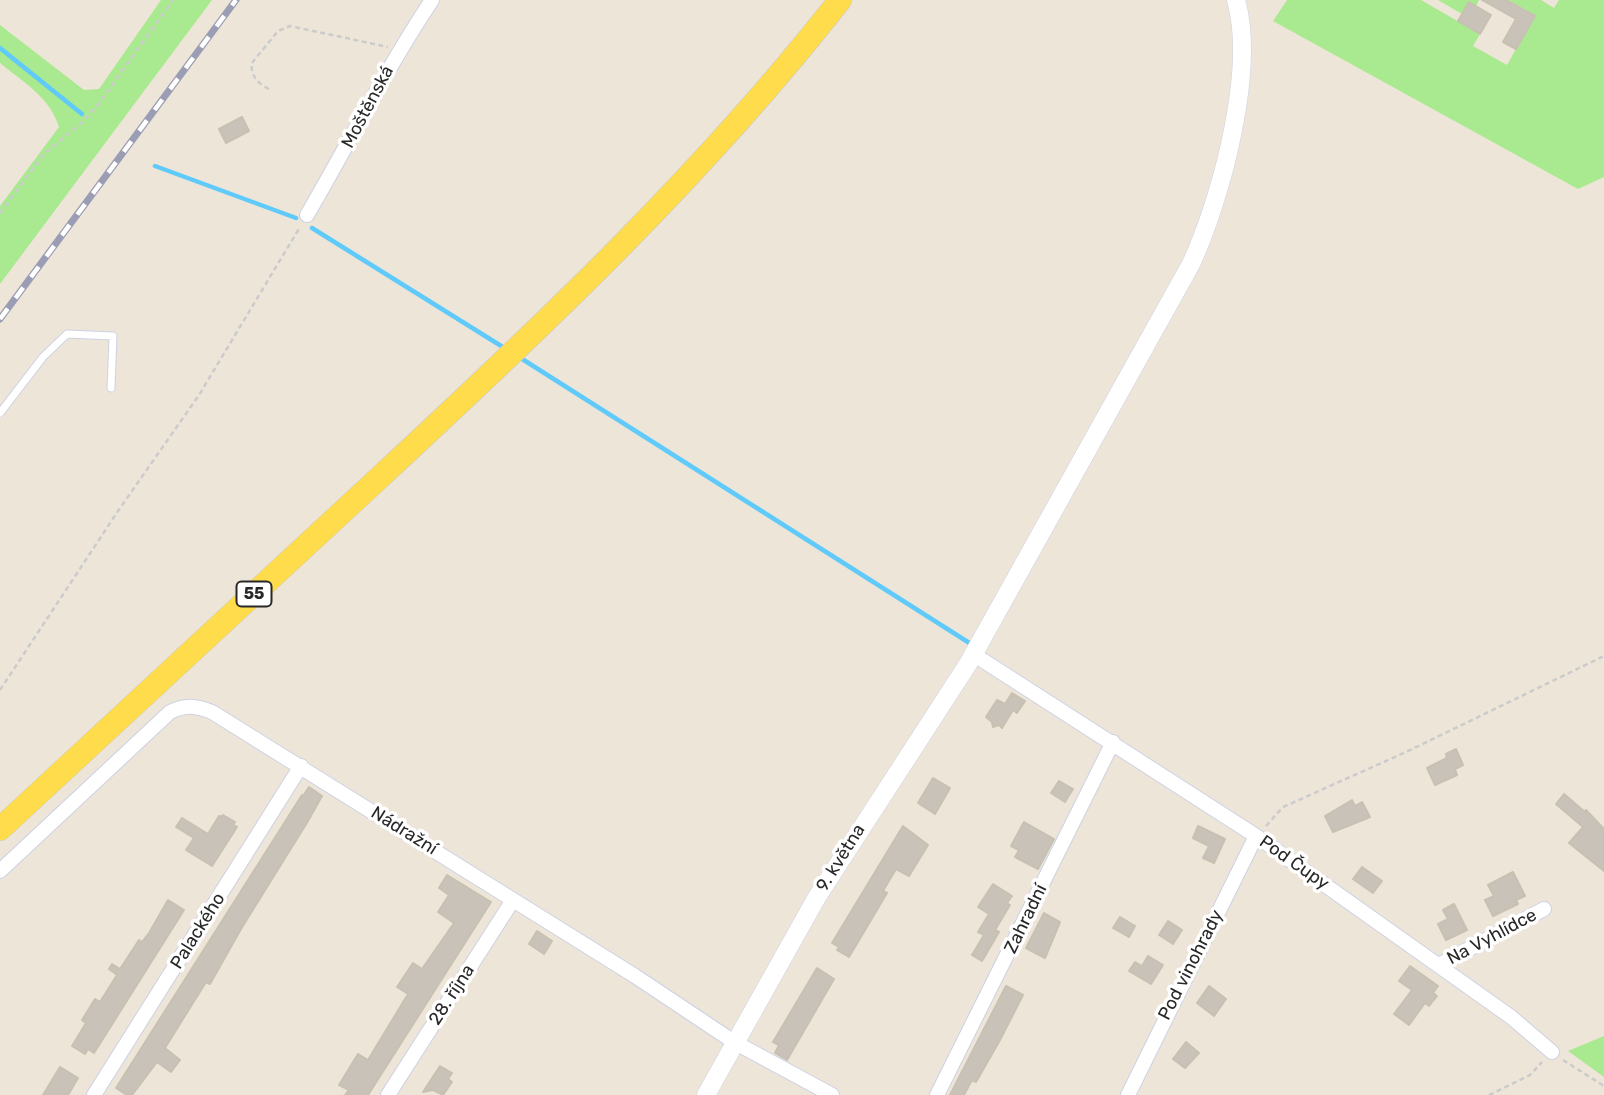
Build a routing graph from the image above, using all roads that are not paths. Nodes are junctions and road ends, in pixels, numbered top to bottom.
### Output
1 (432, 0) edge
2 (840, 0) edge
3 (1236, 0) edge
4 (307, 215) road end
5 (111, 388) dead end
6 (0, 413) edge
7 (973, 654) junction
8 (1112, 742) junction
9 (301, 766) junction
10 (0, 829) edge
11 (1256, 836) junction
12 (0, 871) edge
13 (513, 900) junction
14 (1544, 909) dead end
15 (1439, 965) junction
16 (734, 1042) junction
17 (1552, 1052) road end
18 (393, 1093) edge
19 (94, 1095) edge
20 (706, 1095) edge
21 (832, 1095) edge
22 (937, 1095) edge
23 (1128, 1095) edge

1 - 4 street, Moštěnská
2 - 10 main road, 55
3 - 7 street, 9. května
5 - 6 lane
7 - 8 street, Pod Čupy
7 - 16 street, 9. května
8 - 11 street, Pod Čupy
8 - 22 street, Zahradní
9 - 12 street, Nádražní
9 - 13 street, Nádražní
9 - 19 street, Palackého
11 - 15 street, Pod Čupy
11 - 23 street, Pod vinohrady
13 - 16 street, Nádražní
13 - 18 street, 28. října
14 - 15 street, Na Vyhlídce
15 - 17 street, Pod Čupy
16 - 20 street, 9. května
16 - 21 street, Nádražní

